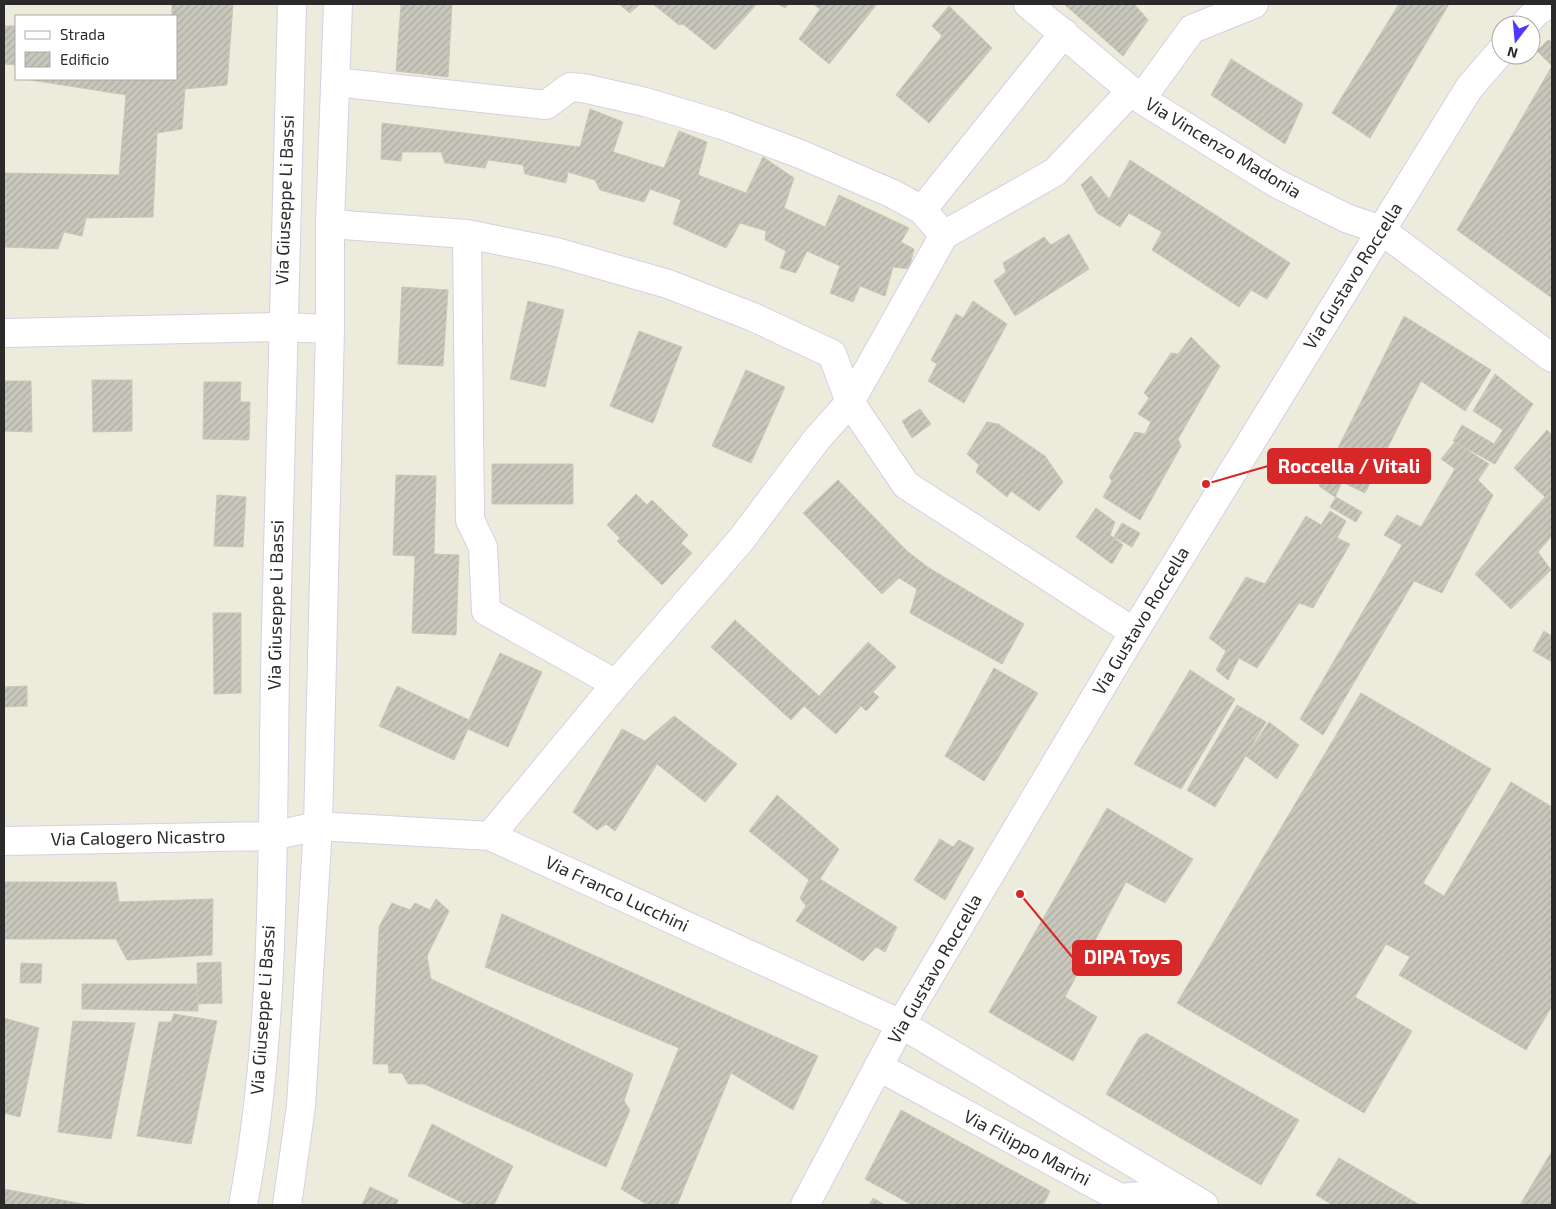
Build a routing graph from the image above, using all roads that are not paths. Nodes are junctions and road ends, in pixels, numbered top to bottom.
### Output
1 (292, 4) edge
2 (338, 4) edge
3 (1028, 4) edge
4 (1254, 4) edge
5 (1064, 33) junction
6 (1491, 63) edge
7 (335, 82) junction
8 (1136, 95) junction
9 (922, 210) junction
10 (330, 224) junction
11 (1381, 230) junction
12 (467, 234) junction
13 (944, 234) junction
14 (281, 327) junction
15 (330, 329) junction
16 (4, 333) edge
17 (1552, 358) edge
18 (850, 402) junction
19 (1134, 632) junction
20 (616, 684) junction
21 (318, 826) junction
22 (272, 836) junction
23 (490, 836) junction
24 (4, 841) edge
25 (901, 1024) junction
26 (879, 1067) junction
27 (1193, 1199) edge
28 (243, 1205) edge
29 (287, 1205) edge
30 (804, 1205) edge

1 - 14 street, Via Giuseppe Li Bassi
2 - 7 street
3 - 5 street, Via Vincenzo Madonia
4 - 8 street
5 - 8 street, Via Vincenzo Madonia
5 - 9 street
6 - 11 street, Via Gustavo Roccella
7 - 9 street
7 - 10 street
8 - 11 street, Via Vincenzo Madonia
8 - 13 street
9 - 13 street
10 - 12 street
10 - 15 street
11 - 17 street, Via Vincenzo Madonia
11 - 19 street, Via Gustavo Roccella
12 - 18 street
12 - 20 street
13 - 18 street
14 - 15 street
14 - 16 street
14 - 22 street, Via Giuseppe Li Bassi
15 - 21 street
18 - 19 street
18 - 20 street
19 - 25 street, Via Gustavo Roccella
20 - 23 street
21 - 22 street, Via Calogero Nicastro
21 - 23 street, Via Franco Lucchini
21 - 29 street
22 - 24 street, Via Calogero Nicastro
22 - 28 street, Via Giuseppe Li Bassi
23 - 25 street, Via Franco Lucchini
25 - 26 street, Via Gustavo Roccella
25 - 27 street, Via Filippo Marini
26 - 27 street, Via Filippo Marini
26 - 30 street, Via Gustavo Roccella

